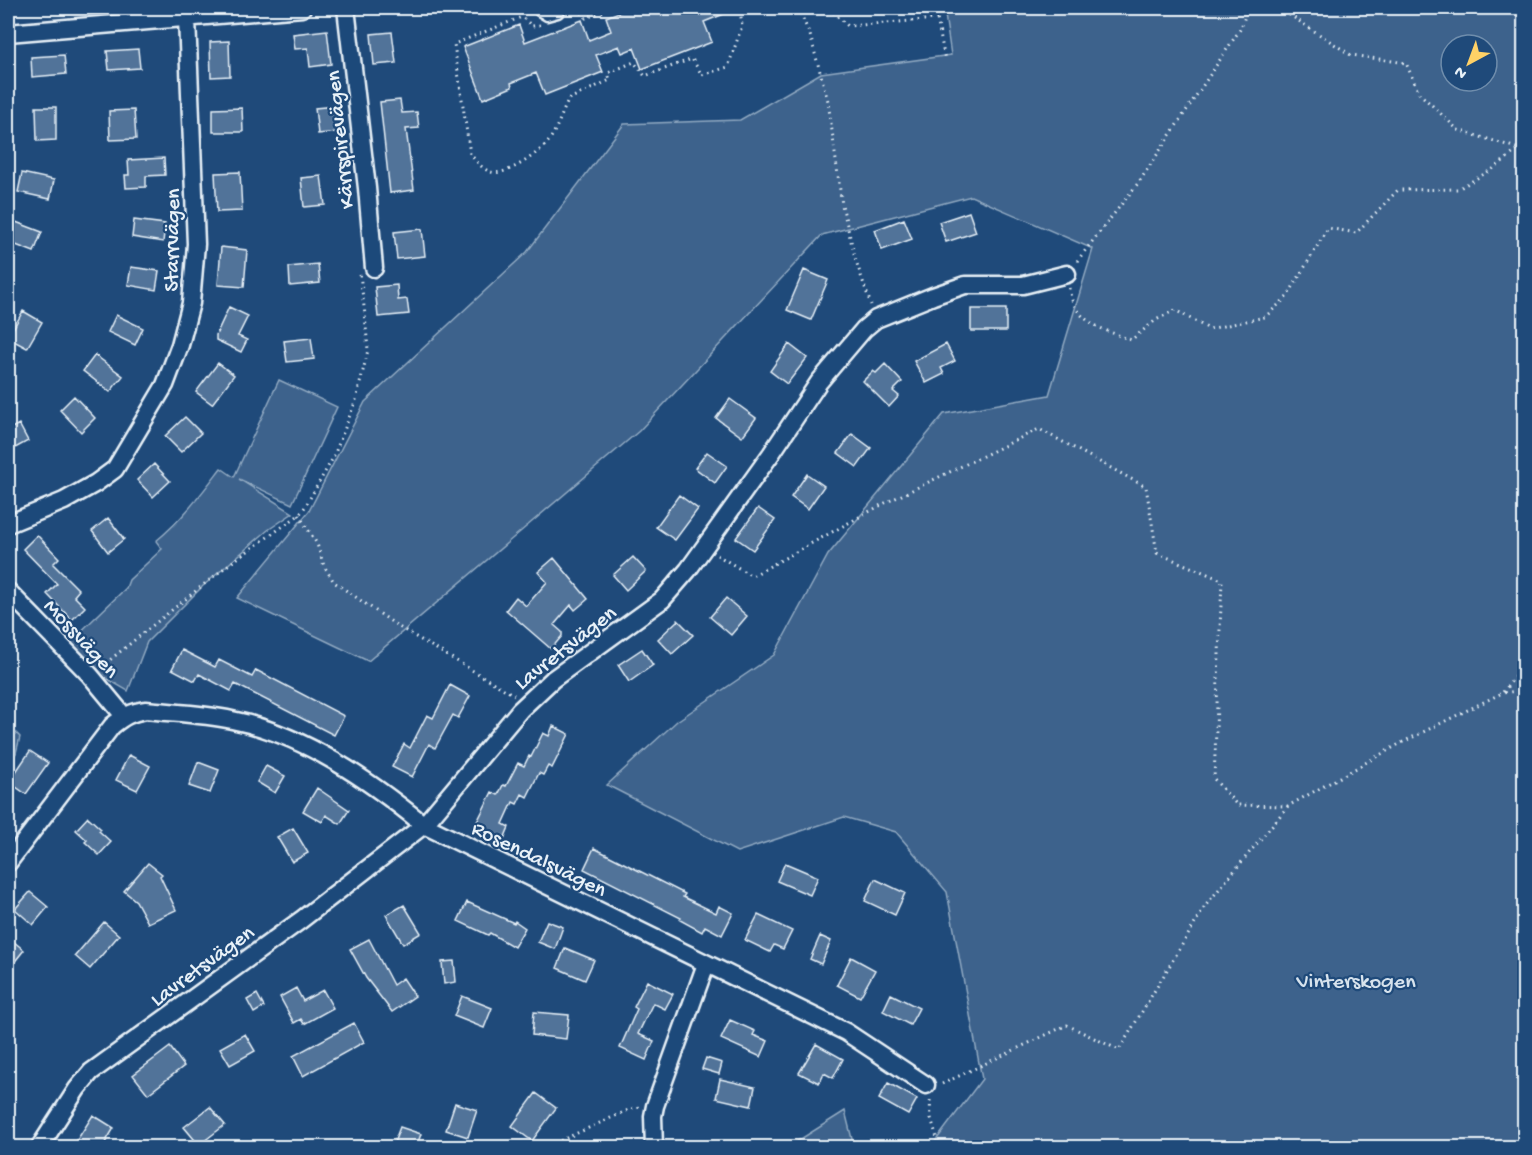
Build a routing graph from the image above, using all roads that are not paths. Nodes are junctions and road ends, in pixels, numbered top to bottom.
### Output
1 (302, 8) edge
2 (346, 8) edge
3 (537, 8) edge
4 (563, 8) edge
5 (186, 18) junction
6 (8, 33) edge
7 (374, 268) road end
8 (1067, 274) road end
9 (8, 524) edge
10 (8, 591) edge
11 (124, 716) junction
12 (424, 825) junction
13 (8, 863) edge
14 (706, 964) junction
15 (928, 1087) road end
16 (39, 1148) edge
17 (654, 1148) edge

1 - 5 street
2 - 7 street, Kärrspirevägen
3 - 4 lane
5 - 6 street
5 - 9 street, Starrvägen
8 - 12 street, Lavretsvägen
10 - 11 street, Mossvägen
11 - 12 street, Rosendalsvägen
11 - 13 street
12 - 14 street, Rosendalsvägen
12 - 16 street, Lavretsvägen
14 - 15 street, Rosendalsvägen
14 - 17 street

